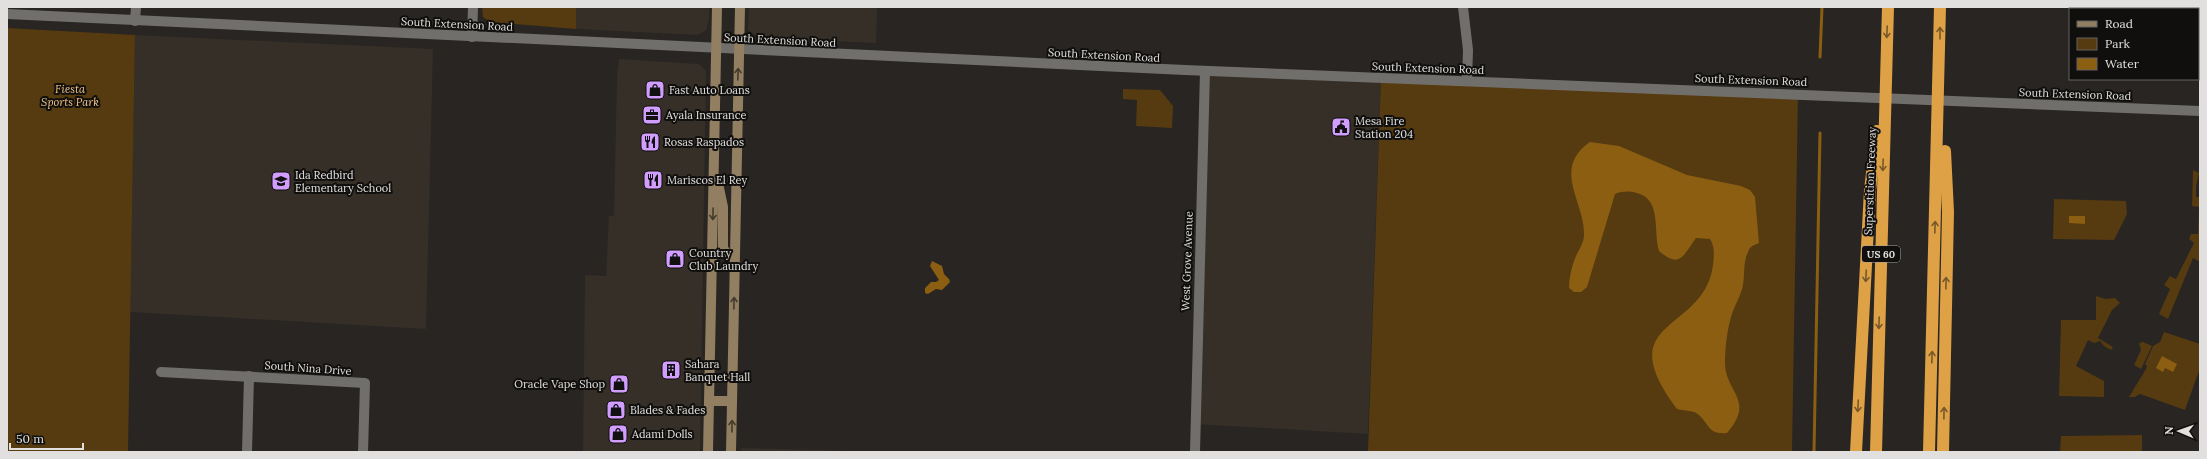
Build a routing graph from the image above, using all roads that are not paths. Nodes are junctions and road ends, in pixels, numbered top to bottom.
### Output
1 (136, 7) edge
2 (473, 7) edge
3 (717, 7) edge
4 (740, 7) edge
5 (1463, 7) edge
6 (1888, 7) edge
7 (1940, 7) edge
8 (7, 14) edge
9 (135, 21) junction
10 (472, 36) junction
11 (716, 49) junction
12 (739, 50) junction
13 (1886, 56) junction
14 (1940, 58) junction
15 (1205, 71) junction
16 (1467, 81) junction
17 (2200, 111) edge
18 (714, 163) junction
19 (735, 255) junction
20 (161, 372) dead end
21 (248, 376) junction
22 (732, 400) junction
23 (709, 401) junction
24 (247, 452) edge
25 (363, 452) edge
26 (708, 452) edge
27 (731, 452) edge
28 (1194, 452) edge
29 (1856, 452) edge
30 (1876, 452) edge
31 (1929, 452) edge
32 (1943, 452) edge

1 - 9 street
2 - 10 street
3 - 11 main road
4 - 12 main road
5 - 16 street
6 -> 13 highway, Superstition Freeway / US 60
14 -> 7 highway
8 - 9 street, South Extension Road
9 - 10 street, South Extension Road
10 - 11 street, South Extension Road
11 - 12 street, South Extension Road
11 - 18 main road
12 - 15 street, South Extension Road
19 -> 12 main road
13 -> 29 highway
13 -> 30 highway, Superstition Freeway / US 60
31 -> 14 highway
32 -> 14 highway
15 - 16 street, South Extension Road
15 - 28 street, West Grove Avenue
16 - 17 street, South Extension Road
18 - 19 main road
18 -> 23 main road
22 -> 19 main road
20 - 21 street, South Nina Drive
21 - 24 street
21 - 25 street, South Nina Drive
22 - 23 main road
27 -> 22 main road
23 - 26 main road

